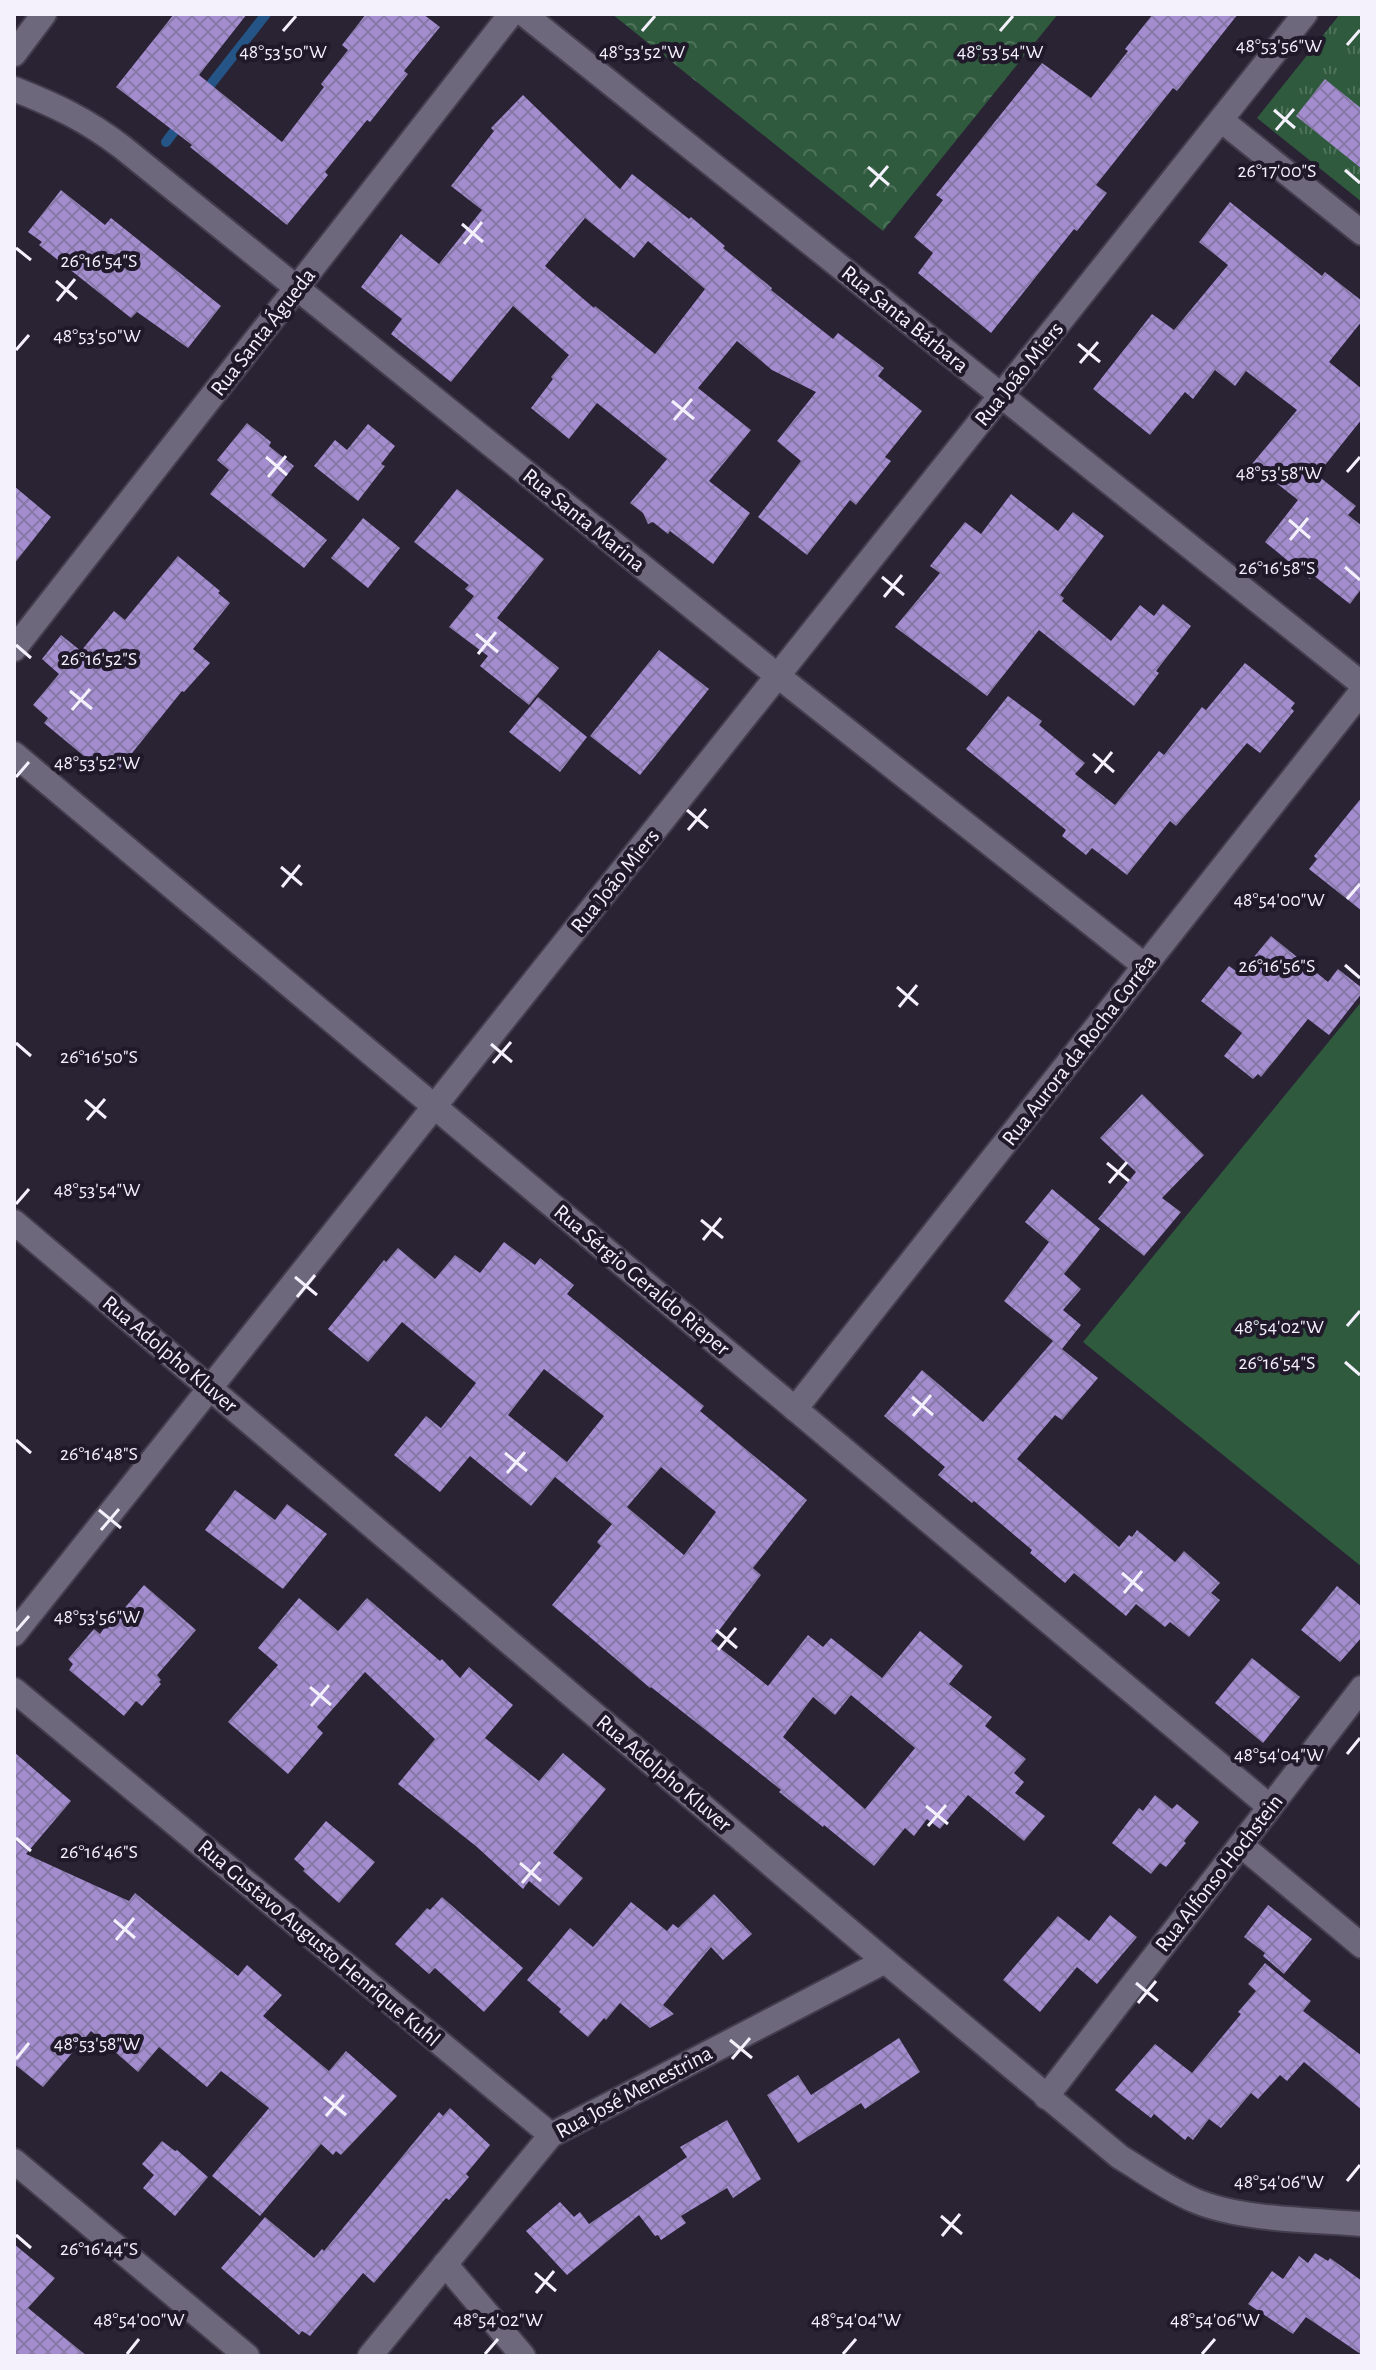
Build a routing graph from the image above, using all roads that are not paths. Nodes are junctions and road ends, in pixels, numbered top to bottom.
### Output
1 (44, 14) edge
2 (511, 14) edge
3 (524, 14) edge
4 (1305, 14) edge
5 (14, 54) edge
6 (14, 89) edge
7 (1221, 120) junction
8 (1362, 233) edge
9 (297, 288) junction
10 (1002, 396) junction
11 (14, 649) edge
12 (778, 676) junction
13 (1362, 684) edge
14 (1362, 691) edge
15 (14, 754) edge
16 (1145, 966) junction
17 (435, 1107) junction
18 (14, 1222) edge
19 (210, 1389) junction
20 (795, 1409) junction
21 (14, 1634) edge
22 (1362, 1688) edge
23 (14, 1690) edge
24 (1270, 1807) junction
25 (1241, 1845) junction
26 (1362, 1946) edge
27 (885, 1961) junction
28 (1046, 2097) junction
29 (551, 2135) junction
30 (14, 2161) edge
31 (1362, 2224) edge
32 (445, 2264) junction
33 (247, 2356) edge
34 (370, 2356) edge
35 (523, 2356) edge

1 - 5 street
2 - 9 street, Rua Santa Águeda
3 - 10 street, Rua Santa Bárbara
4 - 7 street, Rua João Miers
6 - 9 street, Rua Santa Marina
7 - 8 street
7 - 10 street, Rua João Miers
9 - 11 street, Rua Santa Águeda
9 - 12 street, Rua Santa Marina
10 - 12 street, Rua João Miers
10 - 13 street, Rua Santa Bárbara
12 - 16 street, Rua Santa Marina
12 - 17 street, Rua João Miers
14 - 16 street, Rua Aurora da Rocha Corrêa
15 - 17 street, Rua Sérgio Geraldo Rieper
16 - 20 street, Rua Aurora da Rocha Corrêa
17 - 19 street, Rua João Miers
17 - 20 street, Rua Sérgio Geraldo Rieper
18 - 19 street, Rua Adolpho Kluver
19 - 21 street, Rua João Miers
19 - 27 street, Rua Adolpho Kluver
20 - 24 street, Rua Sérgio Geraldo Rieper
22 - 24 street, Rua Alfonso Hochstein
23 - 29 street, Rua Gustavo Augusto Henrique Kuhl
24 - 25 street, Rua Alfonso Hochstein
25 - 26 street
25 - 28 street, Rua Alfonso Hochstein
27 - 28 street, Rua Adolpho Kluver
27 - 29 street, Rua José Menestrina
28 - 31 street, Rua Adolpho Kluver
29 - 32 street, Rua José Menestrina
30 - 33 street
32 - 34 street, Rua José Menestrina
32 - 35 street

